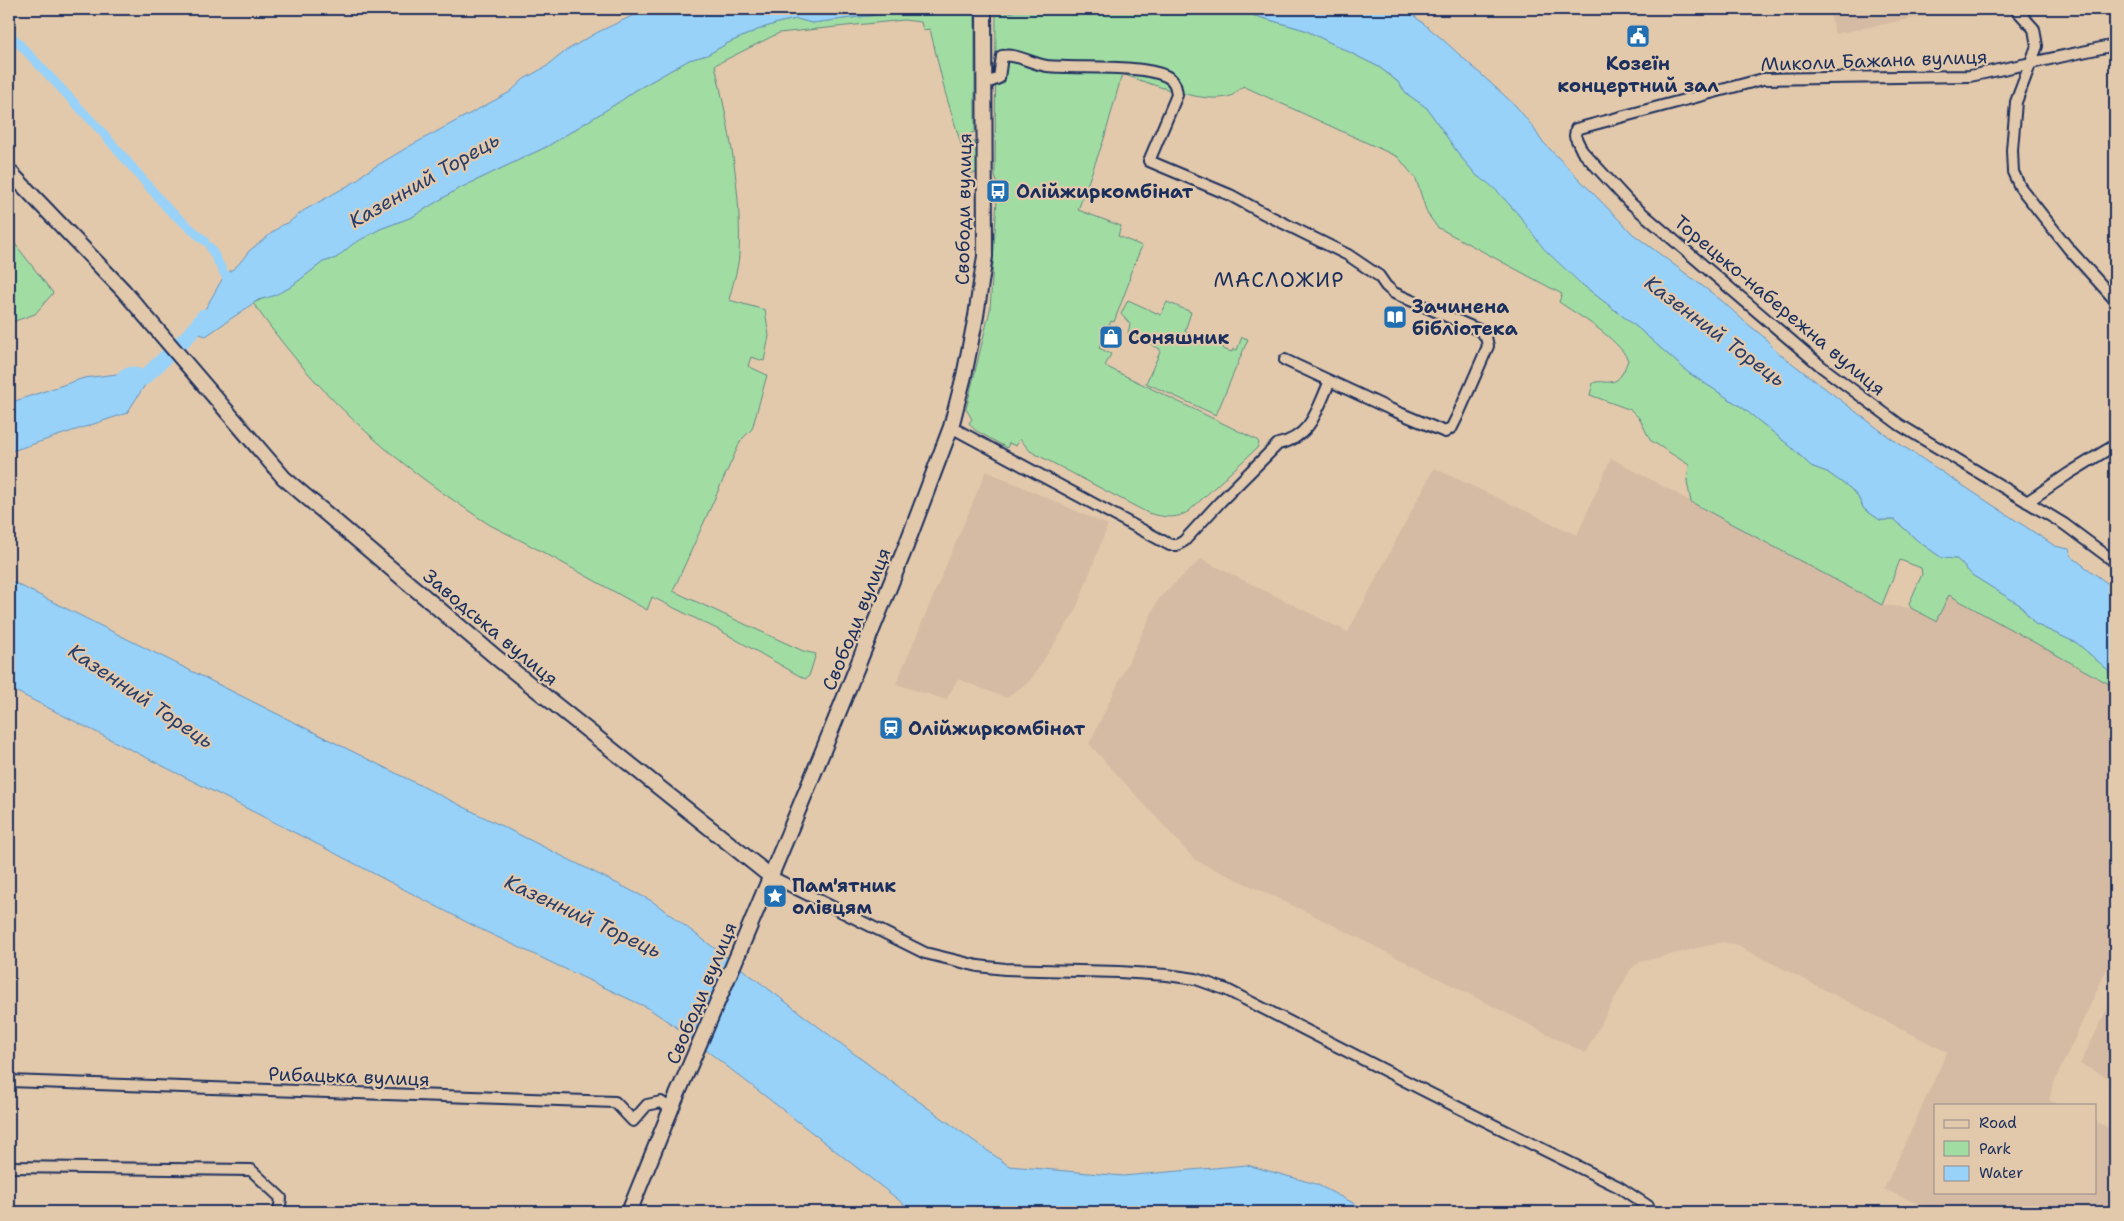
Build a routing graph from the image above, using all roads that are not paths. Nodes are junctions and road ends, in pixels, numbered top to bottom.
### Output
1 (984, 9) edge
2 (2016, 9) edge
3 (2115, 45) edge
4 (2031, 64) junction
5 (984, 80) junction
6 (1576, 129) joint
7 (9, 171) edge
8 (2115, 300) edge
9 (1284, 360) dead end
10 (1330, 381) junction
11 (951, 426) junction
12 (2115, 446) edge
13 (2027, 502) junction
14 (2115, 562) edge
15 (770, 876) junction
16 (9, 1081) edge
17 (671, 1108) junction
18 (9, 1167) edge
19 (280, 1212) edge
20 (629, 1212) edge
21 (1651, 1212) edge

1 - 5 main road, Свободи вулиця
2 - 4 street
3 - 4 street, Миколи Бажана вулиця
4 - 6 street, Миколи Бажана вулиця
4 - 8 street
5 - 10 street
5 - 11 main road, Свободи вулиця
6 - 13 street, Торецько-набережна вулиця
7 - 15 main road, Заводська вулиця
9 - 10 street
10 - 11 street
11 - 15 main road, Свободи вулиця
12 - 13 street
13 - 14 street, Торецько-набережна вулиця
15 - 17 main road, Свободи вулиця
15 - 21 street
16 - 17 street, Рибацька вулиця
17 - 20 main road, Свободи вулиця
18 - 19 street

